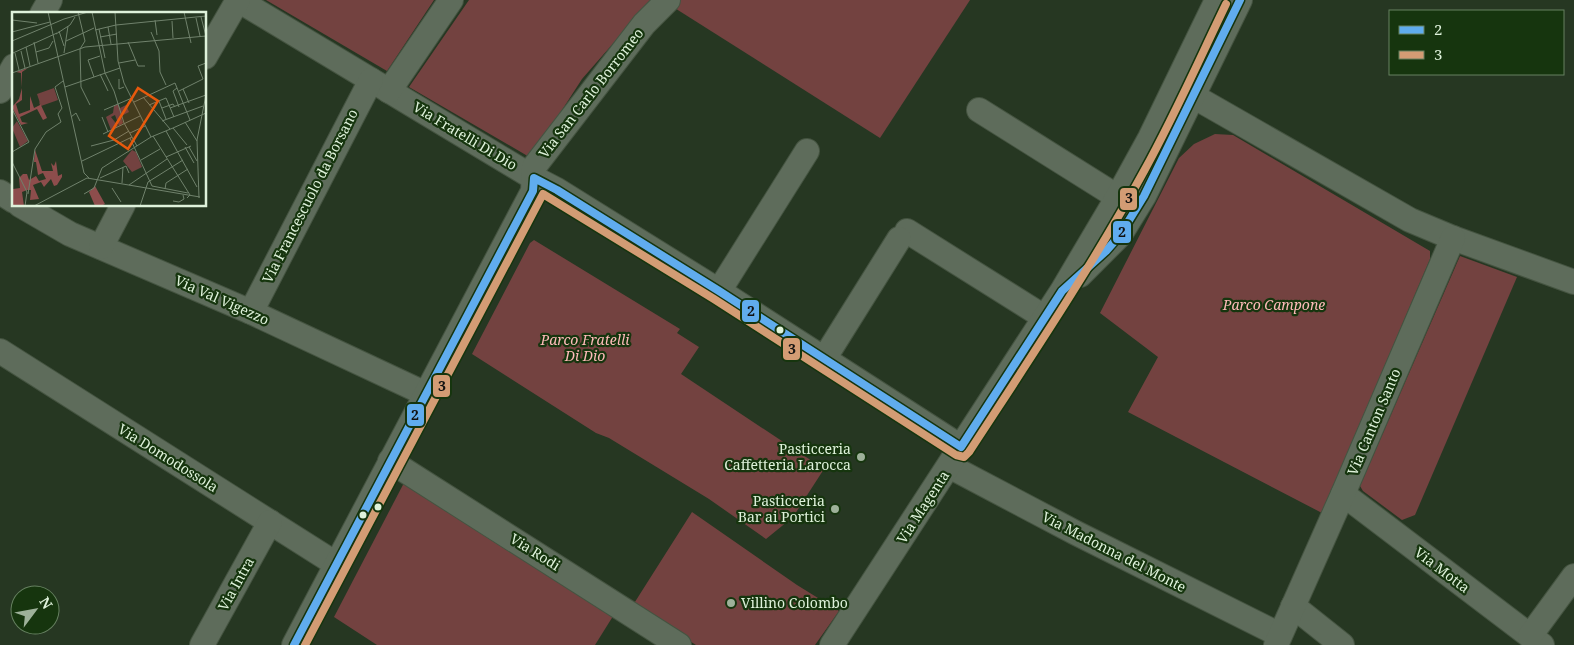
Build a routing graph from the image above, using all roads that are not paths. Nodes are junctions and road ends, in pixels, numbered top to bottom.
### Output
1 (50, 0) edge
2 (238, 0) edge
3 (451, 0) edge
4 (668, 0) edge
5 (1217, 0) edge
6 (1240, 0) edge
7 (43, 12) edge
8 (206, 55) edge
9 (12, 70) edge
10 (380, 85) junction
11 (0, 91) edge
12 (1184, 92) junction
13 (979, 110) dead end
14 (807, 151) dead end
15 (534, 178) junction
16 (0, 192) edge
17 (12, 200) edge
18 (1127, 204) junction
19 (22, 206) edge
20 (122, 206) edge
21 (1453, 238) junction
22 (101, 247) junction
23 (1574, 282) edge
24 (719, 292) junction
25 (251, 312) junction
26 (1044, 317) junction
27 (0, 351) edge
28 (824, 359) junction
29 (426, 394) junction
30 (955, 457) junction
31 (390, 460) junction
32 (1343, 494) junction
33 (270, 522) junction
34 (336, 564) junction
35 (1574, 576) edge
36 (1293, 606) junction
37 (1278, 640) edge
38 (1536, 640) edge
39 (202, 645) edge
40 (294, 645) edge
41 (679, 645) edge
42 (832, 645) edge
43 (1342, 645) edge

1 - 7 street
2 - 8 street
2 - 10 street, Via Fratelli Di Dio
3 - 10 street
4 - 15 street, Via San Carlo Borromeo
5 - 12 street, Via Magenta
6 - 12 street, Via Magenta
9 - 11 street
10 - 15 street, Via Fratelli Di Dio
10 - 25 street, Via Francescuolo da Borsano
12 - 18 street, Via Magenta
12 - 21 street
13 - 18 street
14 - 24 street
15 - 24 street, Via Fratelli Di Dio
15 - 29 street, Via San Carlo Borromeo
16 - 17 street
18 - 26 street, Via Magenta
19 - 22 street, Via Val Vigezzo
20 - 22 street
21 - 23 street
21 - 32 street, Via Canton Santo
22 - 25 street, Via Val Vigezzo
24 - 28 street, Via Fratelli Di Dio
25 - 29 street, Via Val Vigezzo
26 - 28 street
26 - 30 street, Via Magenta
27 - 33 street, Via Domodossola
28 - 30 street, Via Fratelli Di Dio
29 - 31 street, Via San Carlo Borromeo
30 - 37 street, Via Madonna del Monte
30 - 42 street, Via Magenta
31 - 34 street, Via San Carlo Borromeo
31 - 41 street, Via Rodi
32 - 36 street, Via Canton Santo
32 - 38 street, Via Motta
33 - 34 street, Via Domodossola
33 - 39 street, Via Intra
34 - 40 street, Via San Carlo Borromeo
35 - 38 street
36 - 37 street, Via Canton Santo
36 - 43 street

